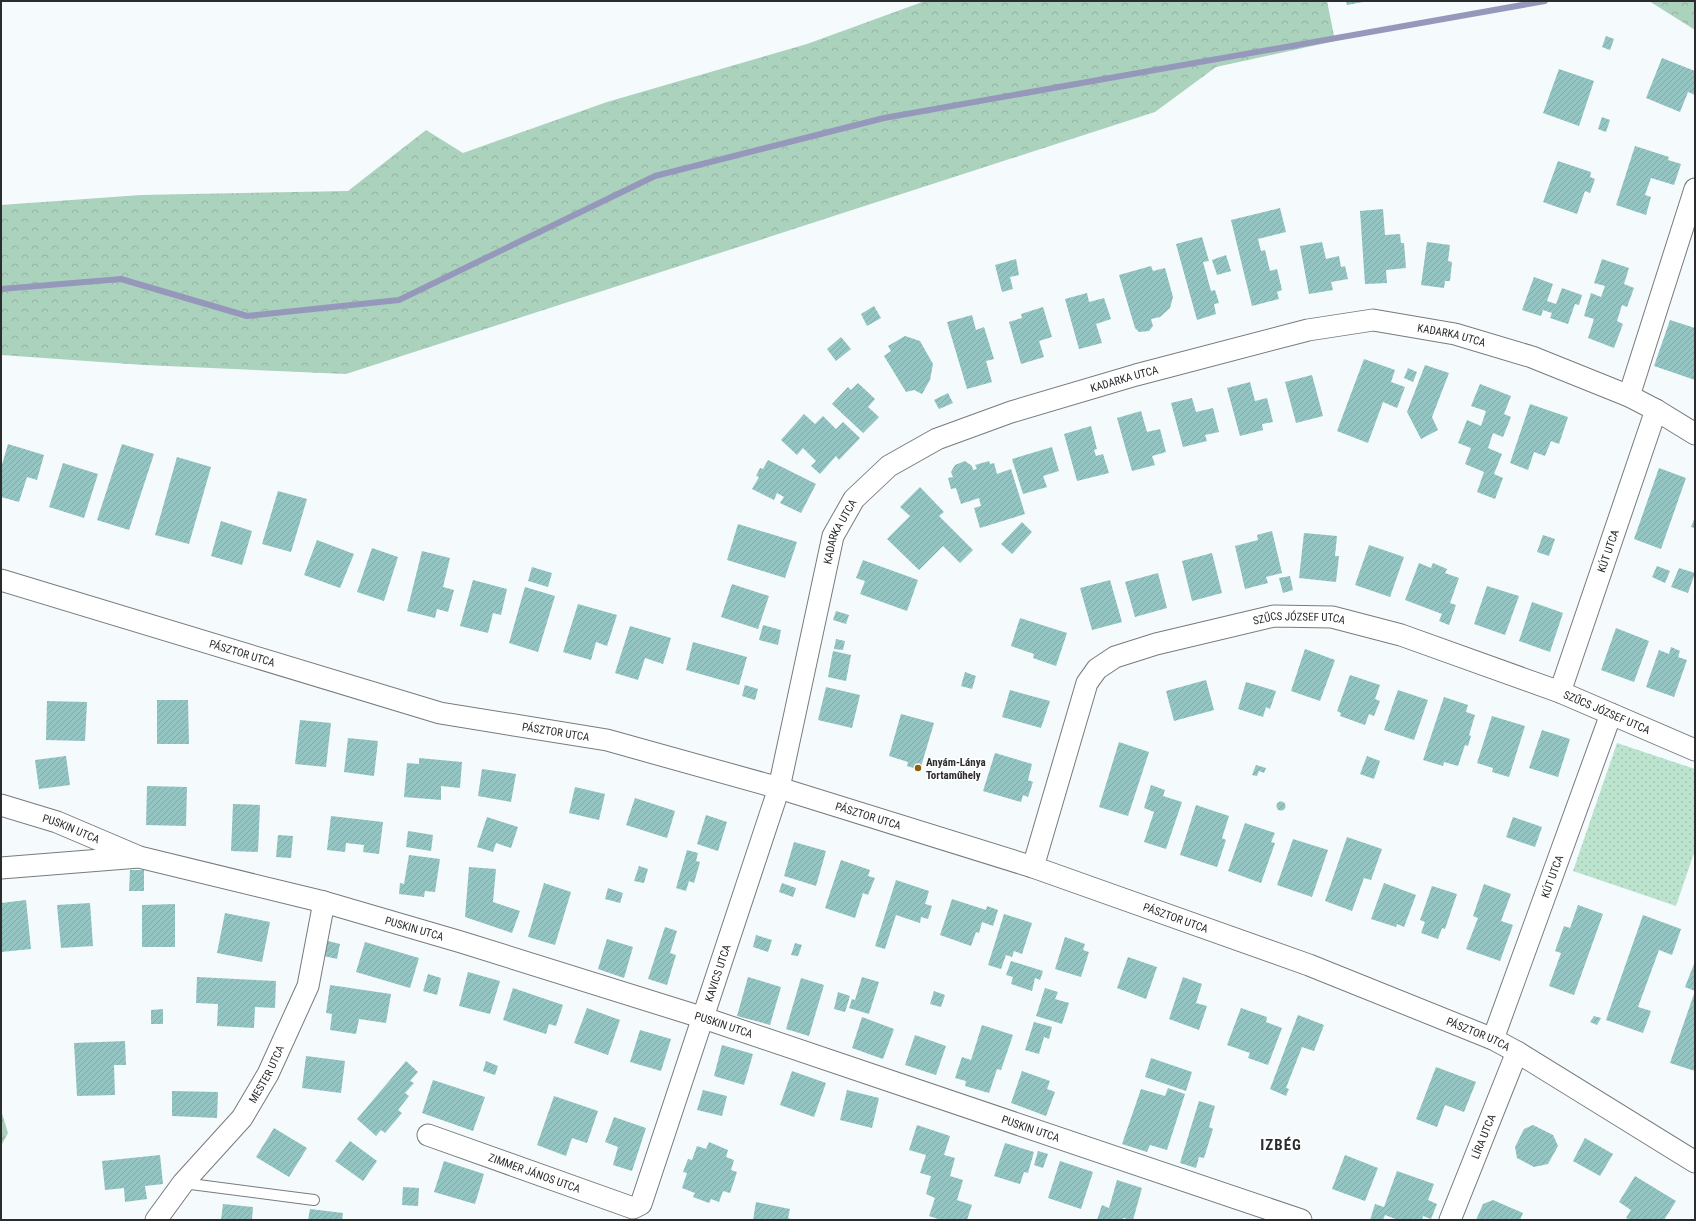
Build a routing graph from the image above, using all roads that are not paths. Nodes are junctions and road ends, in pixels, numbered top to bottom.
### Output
1 (1695, 189) edge
2 (1629, 396) junction
3 (1656, 410) junction
4 (1695, 434) edge
5 (1, 580) edge
6 (1560, 692) junction
7 (1611, 714) junction
8 (1695, 750) edge
9 (779, 788) junction
10 (1, 805) edge
11 (139, 857) junction
12 (1032, 867) junction
13 (1, 868) edge
14 (324, 902) junction
15 (704, 1018) junction
16 (1493, 1039) junction
17 (1517, 1052) junction
18 (428, 1135) dead end
19 (1695, 1162) edge
20 (183, 1183) junction
21 (314, 1200) dead end
22 (641, 1204) joint
23 (156, 1220) edge
24 (1301, 1220) edge
25 (1450, 1220) edge

1 - 2 street
2 - 3 street, KADARKA UTCA
2 - 9 street, KADARKA UTCA
3 - 4 street, KADARKA UTCA
3 - 6 street, KÚT UTCA
5 - 9 street, PÁSZTOR UTCA
6 - 7 street, SZŰCS JÓZSEF UTCA
6 - 12 street, SZŰCS JÓZSEF UTCA
7 - 8 street, SZŰCS JÓZSEF UTCA
7 - 16 street, KÚT UTCA
9 - 12 street, PÁSZTOR UTCA
9 - 15 street, KAVICS UTCA
10 - 11 street, PUSKIN UTCA
11 - 13 street, PUSKIN UTCA
11 - 14 street, PUSKIN UTCA
12 - 16 street, PÁSZTOR UTCA
14 - 15 street, PUSKIN UTCA
14 - 20 street, MESTER UTCA
15 - 22 street, KAVICS UTCA
15 - 24 street, PUSKIN UTCA
16 - 17 street, PÁSZTOR UTCA
17 - 19 street, PÁSZTOR UTCA
17 - 25 street, LÍRA UTCA
18 - 22 street, ZIMMER JÁNOS UTCA
20 - 21 lane
20 - 23 street, MESTER UTCA

